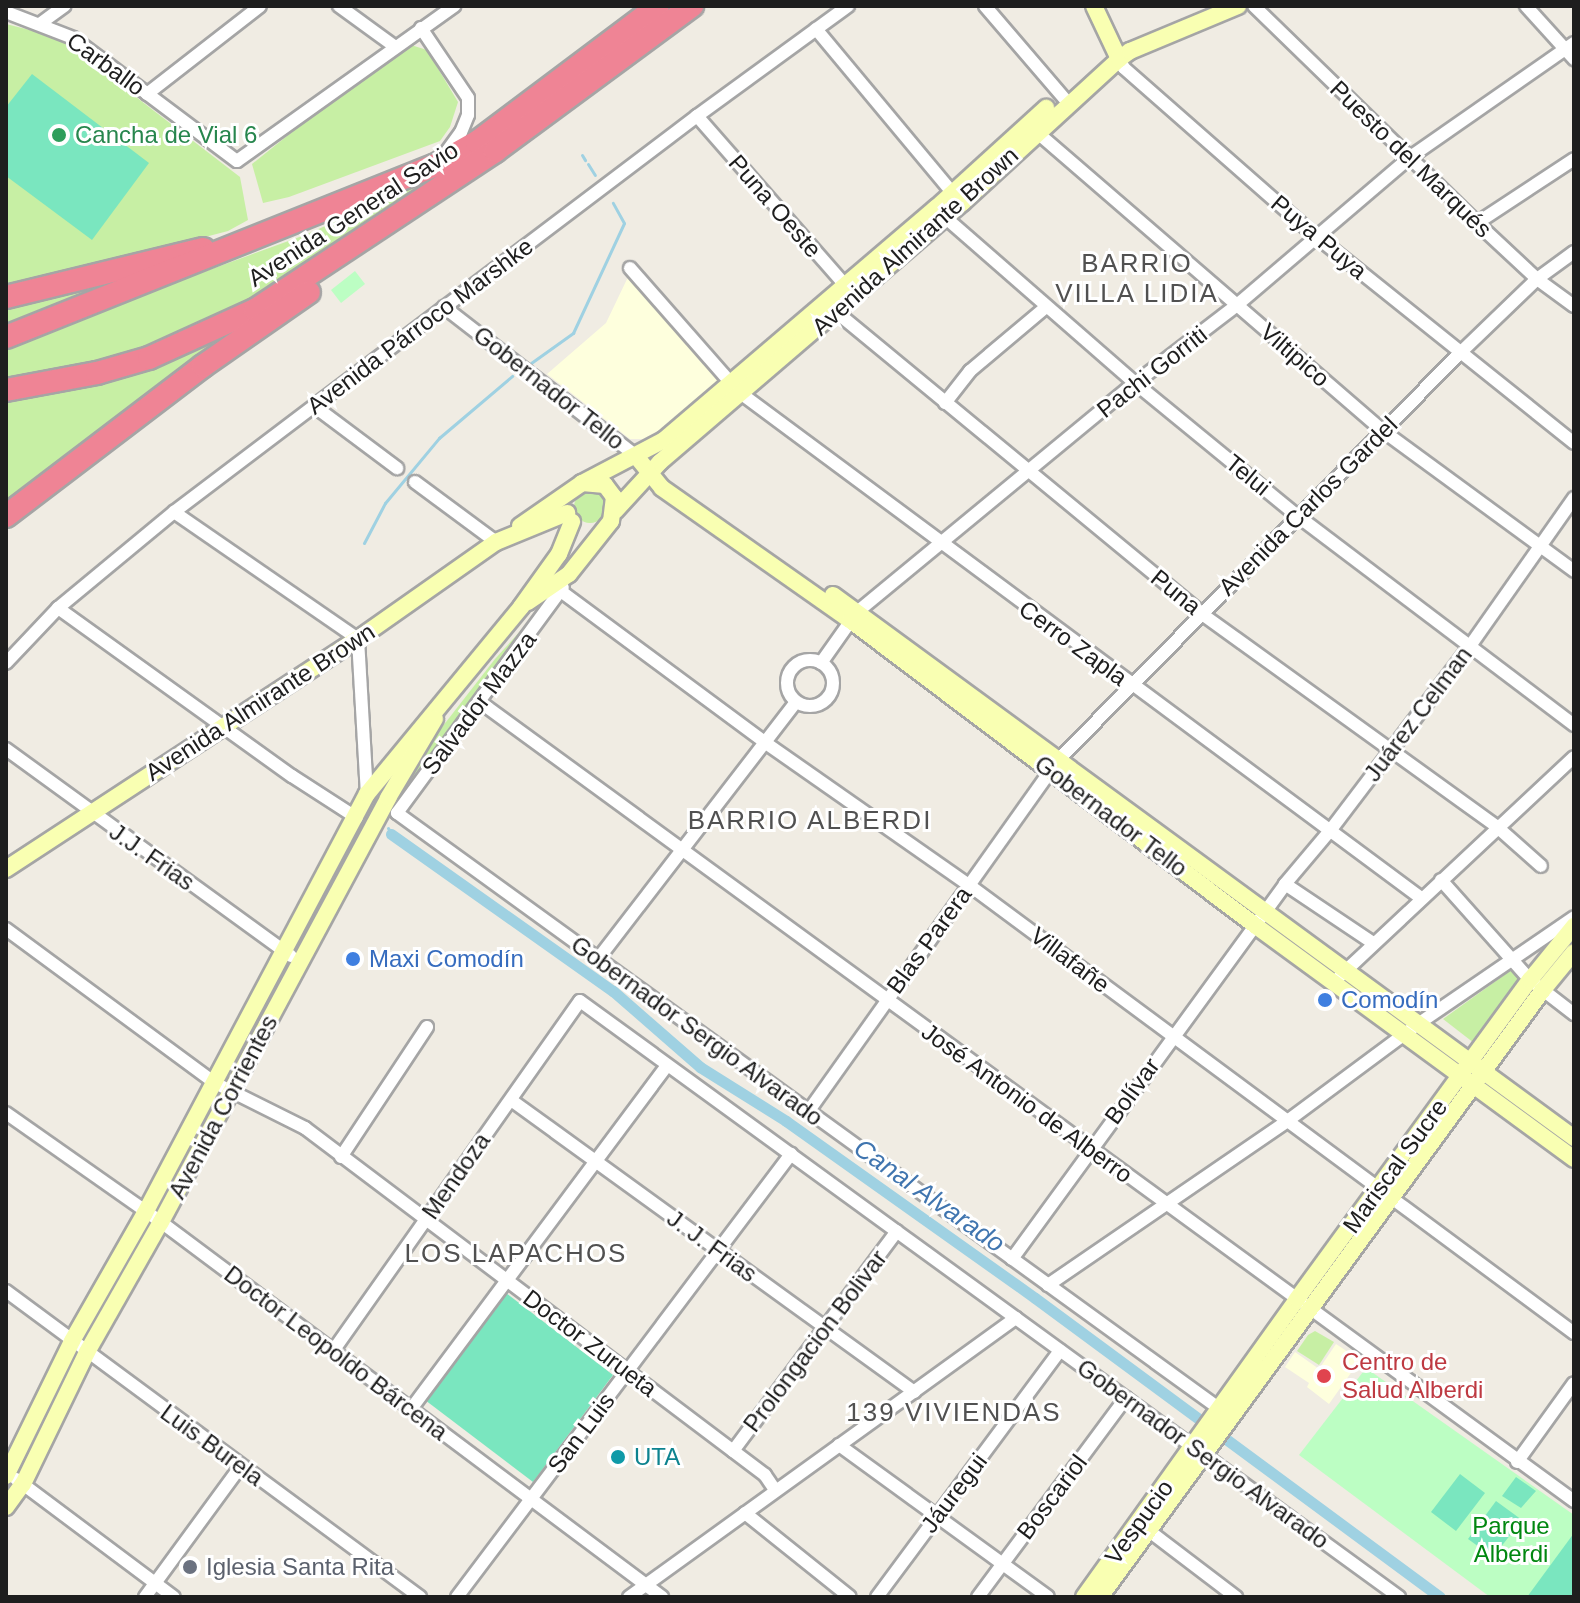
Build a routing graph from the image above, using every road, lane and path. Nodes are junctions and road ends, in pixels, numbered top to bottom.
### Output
1 (64, 6) edge
2 (260, 6) edge
3 (339, 6) edge
4 (454, 6) edge
5 (658, 6) edge
6 (692, 6) edge
7 (848, 6) edge
8 (985, 6) edge
9 (1094, 6) edge
10 (1213, 6) edge
11 (1238, 6) edge
12 (1254, 6) edge
13 (1526, 6) edge
14 (6, 12) edge
15 (41, 23) junction
16 (421, 28) junction
17 (816, 29) junction
18 (394, 46) junction
19 (1571, 51) edge
20 (1117, 54) junction
21 (147, 94) junction
22 (1064, 99) junction
23 (697, 116) junction
24 (1032, 128) junction
25 (495, 151) junction
26 (1409, 158) junction
27 (1574, 159) edge
28 (434, 166) junction
29 (958, 198) junction
30 (940, 213) junction
31 (1477, 223) junction
32 (263, 237) junction
33 (1318, 238) junction
34 (1574, 252) edge
35 (630, 268) dead end
36 (1537, 279) junction
37 (849, 290) junction
38 (6, 297) edge
39 (1237, 305) junction
40 (1574, 306) edge
41 (444, 307) junction
42 (830, 307) junction
43 (1046, 307) junction
44 (6, 337) edge
45 (1459, 354) junction
46 (1135, 383) junction
47 (734, 387) junction
48 (6, 390) edge
49 (945, 403) junction
50 (314, 406) junction
51 (1383, 431) junction
52 (1574, 443) edge
53 (636, 456) junction
54 (397, 468) dead end
55 (650, 472) junction
56 (1028, 472) junction
57 (415, 482) dead end
58 (578, 485) junction
59 (1574, 498) edge
60 (615, 511) junction
61 (174, 512) junction
62 (6, 516) edge
63 (1299, 517) junction
64 (569, 518) junction
65 (605, 527) junction
66 (513, 533) junction
67 (496, 542) junction
68 (940, 544) junction
69 (1538, 545) junction
70 (1574, 571) edge
71 (569, 574) junction
72 (562, 592) junction
73 (521, 607) junction
74 (58, 608) junction
75 (1202, 614) junction
76 (853, 616) junction
77 (358, 639) junction
78 (1470, 646) junction
79 (6, 663) edge
80 (821, 663) junction
81 (1132, 686) junction
82 (480, 702) junction
83 (796, 702) junction
84 (441, 707) junction
85 (225, 725) junction
86 (1574, 725) edge
87 (763, 741) junction
88 (6, 749) edge
89 (1391, 751) junction
90 (1574, 757) edge
91 (1055, 765) junction
92 (367, 794) junction
93 (91, 813) junction
94 (388, 813) junction
95 (357, 818) junction
96 (1496, 826) junction
97 (1329, 832) junction
98 (681, 850) junction
99 (1541, 866) dead end
100 (6, 869) edge
101 (1441, 880) junction
102 (1285, 884) junction
103 (969, 885) junction
104 (1421, 898) junction
105 (1574, 917) edge
106 (1260, 919) junction
107 (1574, 926) edge
108 (6, 929) edge
109 (1373, 943) junction
110 (284, 950) junction
111 (1574, 952) edge
112 (598, 959) junction
113 (1513, 960) junction
114 (300, 962) junction
115 (1340, 976) junction
116 (1536, 985) junction
117 (885, 999) junction
118 (580, 1001) joint
119 (1574, 1014) edge
120 (427, 1027) dead end
121 (1413, 1029) junction
122 (1172, 1036) junction
123 (667, 1066) junction
124 (1472, 1074) junction
125 (215, 1083) junction
126 (230, 1091) junction
127 (511, 1100) junction
128 (808, 1112) junction
129 (6, 1113) edge
130 (1286, 1122) junction
131 (1574, 1138) edge
132 (1090, 1150) junction
133 (791, 1154) junction
134 (341, 1157) junction
135 (1574, 1159) edge
136 (596, 1162) junction
137 (1379, 1187) junction
138 (1394, 1198) junction
139 (1165, 1203) junction
140 (145, 1213) junction
141 (425, 1220) junction
142 (161, 1222) junction
143 (897, 1231) junction
144 (718, 1250) junction
145 (1012, 1259) junction
146 (506, 1281) junction
147 (1048, 1285) junction
148 (6, 1291) edge
149 (1297, 1299) junction
150 (1312, 1310) junction
151 (1016, 1318) junction
152 (825, 1328) junction
153 (1574, 1333) edge
154 (72, 1341) junction
155 (333, 1351) junction
156 (1060, 1351) junction
157 (87, 1352) junction
158 (627, 1372) junction
159 (1574, 1383) edge
160 (914, 1392) junction
161 (1126, 1398) junction
162 (411, 1409) junction
163 (1226, 1413) junction
164 (839, 1445) junction
165 (1199, 1450) junction
166 (733, 1451) junction
167 (1517, 1462) junction
168 (241, 1466) junction
169 (7, 1474) edge
170 (23, 1484) junction
171 (775, 1490) junction
172 (531, 1499) junction
173 (1574, 1501) edge
174 (6, 1507) edge
175 (745, 1513) junction
176 (937, 1517) junction
177 (1148, 1530) junction
178 (1002, 1565) junction
179 (155, 1583) junction
180 (646, 1585) junction
181 (145, 1597) edge
182 (174, 1597) edge
183 (420, 1597) edge
184 (457, 1597) edge
185 (629, 1597) edge
186 (662, 1597) edge
187 (850, 1597) edge
188 (877, 1597) edge
189 (978, 1597) edge
190 (1048, 1597) edge
191 (1084, 1597) edge
192 (1100, 1597) edge
193 (1236, 1597) edge
194 (1399, 1597) edge

1 - 15 street
2 - 21 street
3 - 18 street
4 - 16 street
5 - 28 highway, Avenida General Savio
6 - 25 highway, Avenida General Savio
7 - 17 street, Avenida Párroco Marshke
8 - 22 street
9 - 20 street, Puya Puya
10 - 20 street, Avenida Almirante Brown
11 - 20 street, Avenida Almirante Brown
12 - 26 street, Puesto del Marqués
13 - 19 street
14 - 15 street, Carballo
15 - 21 street, Carballo
16 - 18 street
16 - 28 street
17 - 23 street, Avenida Párroco Marshke
17 - 29 street
18 - 21 street, Carballo
19 - 26 street, Pachi Gorriti
20 - 22 street, Avenida Almirante Brown
20 - 33 street, Puya Puya
22 - 24 street, Avenida Almirante Brown
23 - 37 street, Puna Oeste
23 - 41 street, Avenida Párroco Marshke
24 - 29 street, Avenida Almirante Brown
24 - 39 street, Viltipico
25 - 48 highway, Avenida General Savio
25 - 62 highway
26 - 31 street, Puesto del Marqués
26 - 33 street, Pachi Gorriti
27 - 31 street
28 - 32 highway, Avenida General Savio
29 - 30 street, Avenida Almirante Brown
30 - 37 street, Avenida Almirante Brown
30 - 43 street, Telui
31 - 36 street, Puesto del Marqués
32 - 38 highway
32 - 44 highway
33 - 39 street, Pachi Gorriti
33 - 45 street, Puya Puya
34 - 36 street, Avenida Carlos Gardel
35 - 47 street, Cerro Zapla
36 - 40 street, Puesto del Marqués
36 - 45 street, Avenida Carlos Gardel
37 - 42 street, Avenida Almirante Brown
39 - 46 street, Pachi Gorriti
39 - 51 street, Viltipico
41 - 50 street, Avenida Párroco Marshke
41 - 53 street, Gobernador Tello
42 - 47 street, Avenida Almirante Brown
42 - 49 street, Puna
43 - 46 street, Telui
43 - 49 street
45 - 51 street, Avenida Carlos Gardel
45 - 52 street, Puya Puya
46 - 56 street, Pachi Gorriti
46 - 63 street, Telui
47 - 53 street, Avenida Almirante Brown
47 - 55 street, Avenida Almirante Brown
47 - 68 street, Cerro Zapla
49 - 56 street, Puna
50 - 54 street
50 - 61 street, Avenida Párroco Marshke
51 - 63 street, Avenida Carlos Gardel
51 - 69 street, Viltipico
53 - 55 street, Gobernador Tello
53 - 58 street, Avenida Almirante Brown
55 - 60 street, Avenida Almirante Brown
55 - 76 street, Gobernador Tello
56 - 68 street, Pachi Gorriti
56 - 75 street, Puna
57 - 67 street
58 - 60 street
58 - 64 street
58 - 66 street, Avenida Almirante Brown
59 - 69 street, Juárez Celman
60 - 65 street
61 - 74 street, Avenida Párroco Marshke
61 - 77 street
63 - 75 street, Avenida Carlos Gardel
63 - 78 street, Telui
64 - 65 street
64 - 66 street
64 - 73 street, Avenida Corrientes
65 - 71 street, Avenida Corrientes
66 - 67 street, Avenida Almirante Brown
67 - 77 street, Avenida Almirante Brown
68 - 76 street, Pachi Gorriti
68 - 81 street, Cerro Zapla
69 - 70 street, Viltipico
69 - 78 street, Juárez Celman
71 - 72 street, Salvador Mazza
71 - 73 street, Avenida Corrientes
72 - 82 street, Salvador Mazza
72 - 87 street, Villafañe
73 - 84 street, Avenida Corrientes
74 - 79 street, Avenida Párroco Marshke
74 - 85 street
75 - 81 street, Avenida Carlos Gardel
75 - 89 street, Puna
76 - 80 street, Pachi Gorriti
76 - 91 street, Gobernador Tello
77 - 85 street, Avenida Almirante Brown
77 - 92 street
78 - 86 street, Telui
78 - 89 street, Juárez Celman
80 - 83 street
80 - 83 street
81 - 91 street, Avenida Carlos Gardel
81 - 97 street, Cerro Zapla
82 - 94 street, Salvador Mazza
82 - 98 street, José Antonio de Alberro
83 - 87 street
84 - 92 street, Avenida Corrientes
84 - 94 street, Avenida Corrientes
85 - 93 street, Avenida Almirante Brown
85 - 95 street
87 - 98 street
87 - 103 street, Villafañe
88 - 93 street, J.J. Frias
89 - 96 street, Puna
89 - 97 street, Juárez Celman
90 - 96 street
91 - 103 street, Blas Parera
91 - 106 street, Gobernador Tello
92 - 95 street, Avenida Corrientes
93 - 100 street, Avenida Almirante Brown
93 - 110 street, J.J. Frias
94 - 112 street, Gobernador Sergio Alvarado
94 - 114 street, Avenida Corrientes
95 - 110 street, Avenida Corrientes
96 - 99 street, Puna
96 - 101 street
97 - 102 street, Juárez Celman
97 - 104 street, Cerro Zapla
98 - 112 street
98 - 117 street, José Antonio de Alberro
101 - 104 street
101 - 113 street
102 - 106 street, Juárez Celman
102 - 109 street
103 - 117 street, Blas Parera
103 - 122 street, Villafañe
104 - 109 street
105 - 113 street
106 - 115 street, Gobernador Tello
106 - 122 street, Bolívar
107 - 116 street, Mariscal Sucre
108 - 125 street, Doctor Zurueta
109 - 115 street
110 - 114 street, J.J. Frias
110 - 125 street, Avenida Corrientes
111 - 116 street, Mariscal Sucre
112 - 128 street, Gobernador Sergio Alvarado
113 - 116 street
113 - 121 street
114 - 126 street, Avenida Corrientes
115 - 121 street, Gobernador Tello
116 - 119 street
116 - 124 street, Mariscal Sucre
117 - 128 street, Blas Parera
117 - 132 street, José Antonio de Alberro
118 - 123 street, Gobernador Sergio Alvarado
118 - 127 street, Mendoza
120 - 134 street
121 - 124 street, Gobernador Tello
121 - 130 street
122 - 130 street, Villafañe
122 - 132 street, Bolívar
123 - 133 street, Gobernador Sergio Alvarado
123 - 136 street
124 - 131 street, Gobernador Tello
124 - 135 street, Gobernador Tello
124 - 137 street, Mariscal Sucre
124 - 138 street, Mariscal Sucre
125 - 126 street, Doctor Zurueta
125 - 140 street, Avenida Corrientes
126 - 134 street, Doctor Zurueta
126 - 142 street, Avenida Corrientes
127 - 136 street, J. J. Frias
127 - 141 street, Mendoza
128 - 145 street, Gobernador Sergio Alvarado
129 - 140 street, Doctor Leopoldo Bárcena
130 - 137 street, Villafañe
130 - 139 street
132 - 139 street, José Antonio de Alberro
132 - 145 street, Bolívar
133 - 143 street, Gobernador Sergio Alvarado
133 - 144 street, San Luis
134 - 141 street, Doctor Zurueta
136 - 144 street, J. J. Frias
136 - 146 street
137 - 138 street, Villafañe
137 - 149 street, Mariscal Sucre
138 - 150 street, Mariscal Sucre
138 - 153 street, Villafañe
139 - 147 street
139 - 149 street, José Antonio de Alberro
140 - 142 street, Doctor Leopoldo Bárcena
140 - 154 street, Avenida Corrientes
141 - 146 street, Doctor Zurueta
141 - 155 street, Mendoza
142 - 155 street, Doctor Leopoldo Bárcena
142 - 157 street, Avenida Corrientes
143 - 151 street, Gobernador Sergio Alvarado
143 - 152 street, Prolongacion Bolivar
144 - 152 street, J. J. Frias
144 - 158 street, San Luis
145 - 147 street, Gobernador Sergio Alvarado
146 - 158 street, Doctor Zurueta
146 - 162 street
147 - 163 street, Gobernador Sergio Alvarado
148 - 154 street, Luis Burela
149 - 150 street, José Antonio de Alberro
149 - 163 street, Mariscal Sucre
150 - 163 street, Mariscal Sucre
150 - 167 street, José Antonio de Alberro
151 - 156 street, Gobernador Sergio Alvarado
151 - 160 street
152 - 160 street, J. J. Frias
152 - 166 street, Prolongacion Bolivar
154 - 157 street, Luis Burela
154 - 169 street, Avenida Corrientes
155 - 162 street, Doctor Leopoldo Bárcena
156 - 161 street, Gobernador Sergio Alvarado
156 - 176 street, Jáuregui
157 - 168 street, Luis Burela
157 - 170 street, Avenida Corrientes
158 - 166 street, Doctor Zurueta
158 - 172 street, San Luis
159 - 167 street
160 - 164 street
161 - 165 street, Gobernador Sergio Alvarado
161 - 178 street, Boscariol
162 - 172 street, Doctor Leopoldo Bárcena
163 - 165 street
164 - 171 street
164 - 176 street
165 - 177 street, Vespucio
165 - 191 street, Vespucio
165 - 194 street, Gobernador Sergio Alvarado
166 - 171 street, Doctor Zurueta
167 - 173 street, José Antonio de Alberro
168 - 179 street
168 - 183 street, Luis Burela
169 - 170 street
170 - 174 street, Avenida Corrientes
170 - 179 street
171 - 175 street
172 - 180 street, Doctor Leopoldo Bárcena
172 - 184 street, San Luis
175 - 180 street
175 - 187 street
176 - 178 street
176 - 188 street, Jáuregui
177 - 192 street, Vespucio
177 - 193 street
178 - 189 street, Boscariol
178 - 190 street
179 - 181 street
179 - 182 street
180 - 185 street
180 - 186 street, Doctor Leopoldo Bárcena

